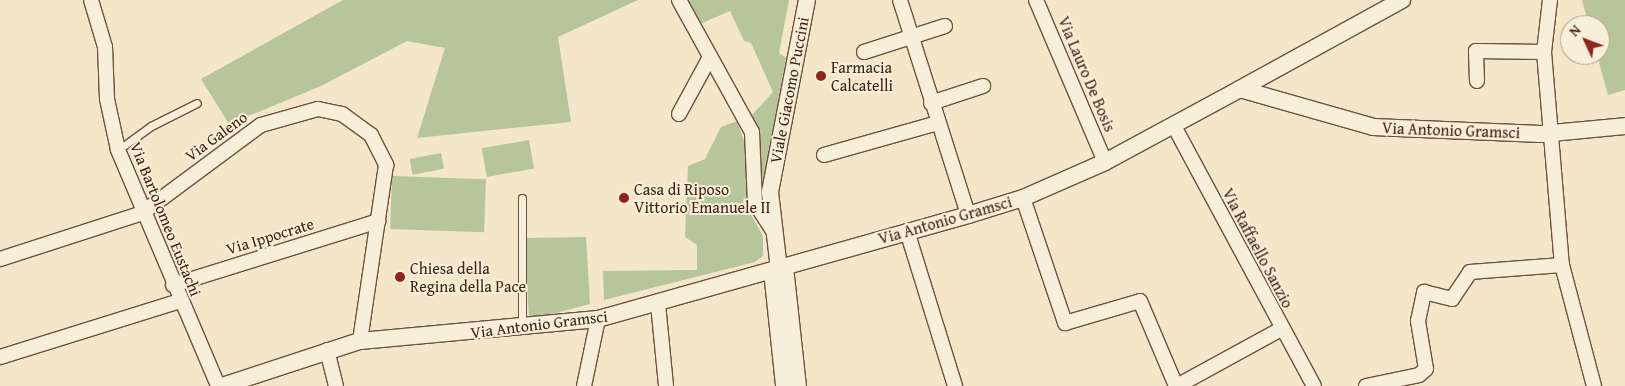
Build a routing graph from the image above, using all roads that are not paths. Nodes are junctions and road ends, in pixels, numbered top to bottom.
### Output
1 (91, 0) edge
2 (679, 0) edge
3 (807, 0) edge
4 (900, 0) edge
5 (1036, 0) edge
6 (1402, 0) edge
7 (1550, 0) edge
8 (945, 26) dead end
9 (911, 37) junction
10 (864, 52) dead end
11 (1544, 52) junction
12 (709, 58) junction
13 (1478, 81) dead end
14 (983, 86) dead end
15 (1240, 89) junction
16 (197, 103) dead end
17 (931, 103) junction
18 (679, 114) dead end
19 (938, 123) junction
20 (1174, 126) junction
21 (1625, 126) edge
22 (1553, 133) junction
23 (118, 150) junction
24 (824, 155) dead end
25 (1105, 162) junction
26 (522, 198) dead end
27 (1023, 198) junction
28 (142, 213) junction
29 (968, 215) junction
30 (378, 221) junction
31 (907, 231) junction
32 (774, 232) junction
33 (0, 259) edge
34 (1562, 265) junction
35 (778, 269) junction
36 (173, 285) junction
37 (180, 302) junction
38 (658, 304) junction
39 (598, 320) junction
40 (522, 328) junction
41 (1281, 329) junction
42 (360, 341) junction
43 (327, 350) junction
44 (0, 358) edge
45 (253, 381) edge
46 (1592, 385) edge
47 (218, 386) edge
48 (222, 386) edge
49 (336, 386) edge
50 (584, 386) edge
51 (666, 386) edge
52 (784, 386) edge
53 (798, 386) edge
54 (956, 386) edge
55 (1176, 386) edge
56 (1314, 386) edge
57 (1366, 386) edge

1 - 23 street, Via Bartolomeo Eustachi
2 - 12 street
3 - 32 street, Viale Giacomo Puccini
4 - 9 street
5 - 25 street, Via Lauro De Bosis
6 - 15 street
7 - 11 street
8 - 9 street
9 - 10 street
9 - 17 street
11 - 13 street
11 - 22 street
12 - 18 street
12 - 32 street
14 - 17 street
15 - 20 street, Via Antonio Gramsci
15 - 22 street, Via Antonio Gramsci
16 - 23 lane
17 - 19 street
19 - 24 street
19 - 29 street
20 - 25 street, Via Antonio Gramsci
20 - 41 street, Via Raffaello Sanzio
21 - 22 street, Via Antonio Gramsci
22 - 34 street
23 - 28 street, Via Bartolomeo Eustachi
25 - 27 street, Via Antonio Gramsci
26 - 40 lane
27 - 29 street, Via Antonio Gramsci
27 - 55 street
28 - 30 street, Via Galeno
28 - 33 street, Via Galeno
28 - 36 street, Via Bartolomeo Eustachi
29 - 31 street, Via Antonio Gramsci
30 - 36 street, Via Ippocrate
30 - 42 street, Via Galeno
31 - 35 street, Via Antonio Gramsci
31 - 54 street
32 - 35 street, Viale Giacomo Puccini
34 - 46 street
34 - 57 street
35 - 38 street, Via Antonio Gramsci
35 - 52 street
35 - 53 street
36 - 37 street, Via Bartolomeo Eustachi
37 - 44 street
37 - 47 street, Via Bartolomeo Eustachi
38 - 39 street, Via Antonio Gramsci
38 - 51 street
39 - 40 street, Via Antonio Gramsci
39 - 50 street
40 - 42 street, Via Antonio Gramsci
41 - 55 street
41 - 56 street, Via Raffaello Sanzio
42 - 43 street, Via Antonio Gramsci
43 - 45 street, Via Antonio Gramsci
43 - 49 street
45 - 48 street, Via Antonio Gramsci

